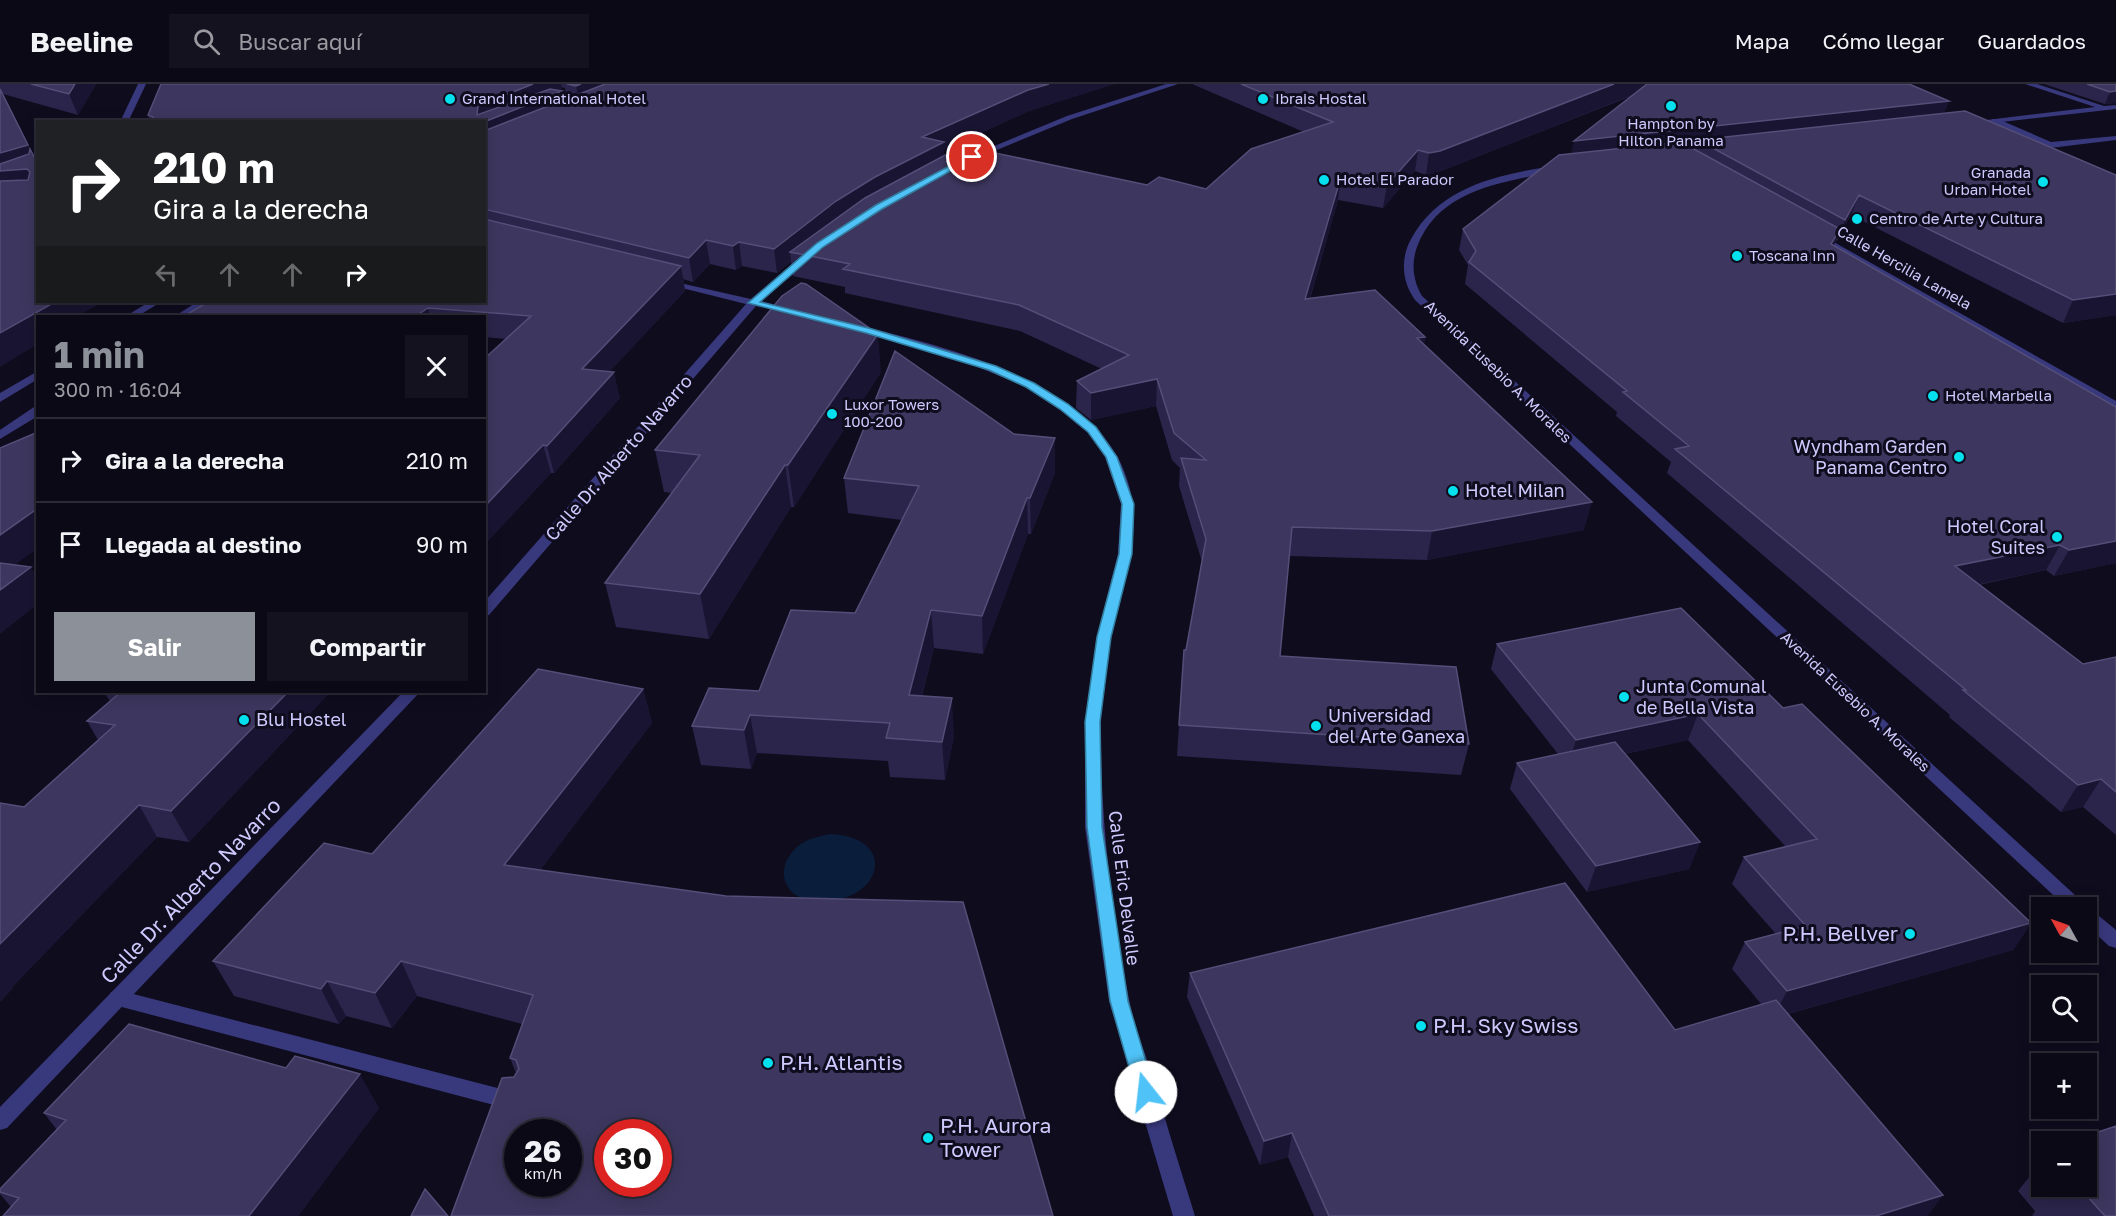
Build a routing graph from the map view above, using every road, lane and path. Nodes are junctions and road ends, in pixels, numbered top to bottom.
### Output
1 (142, 84) edge
2 (1174, 84) edge
3 (2029, 84) edge
4 (2111, 108) edge
5 (125, 120) edge
6 (1995, 121) junction
7 (1960, 125) edge
8 (2116, 138) edge
9 (956, 164) edge
10 (1570, 168) edge
11 (1802, 227) edge
12 (812, 252) edge
13 (652, 278) edge
14 (154, 303) edge
15 (202, 303) edge
16 (753, 303) junction
17 (801, 314) edge
18 (133, 315) edge
19 (182, 315) edge
20 (846, 325) edge
21 (36, 375) edge
22 (0, 398) edge
23 (2116, 406) edge
24 (36, 411) edge
25 (0, 435) edge
26 (486, 610) edge
27 (411, 693) edge
28 (2067, 897) edge
29 (2097, 924) edge
30 (2116, 941) edge
31 (118, 998) junction
32 (521, 1103) edge
33 (0, 1121) edge
34 (1184, 1216) edge

1 - 5 street
2 - 9 street
3 - 4 street
4 - 6 street
6 - 7 street
6 - 8 street
10 - 28 street, Avenida Eusebio A. Morales
11 - 23 street, Calle Hercilia Lamela
12 - 16 street, Calle Dr. Alberto Navarro
13 - 16 street
14 - 18 street
15 - 19 street
16 - 17 street
16 - 26 street, Calle Dr. Alberto Navarro
20 - 34 street, Calle Eric Delvalle
21 - 22 street
24 - 25 street
27 - 31 street, Calle Dr. Alberto Navarro
29 - 30 street
31 - 32 street
31 - 33 street, Calle Dr. Alberto Navarro

